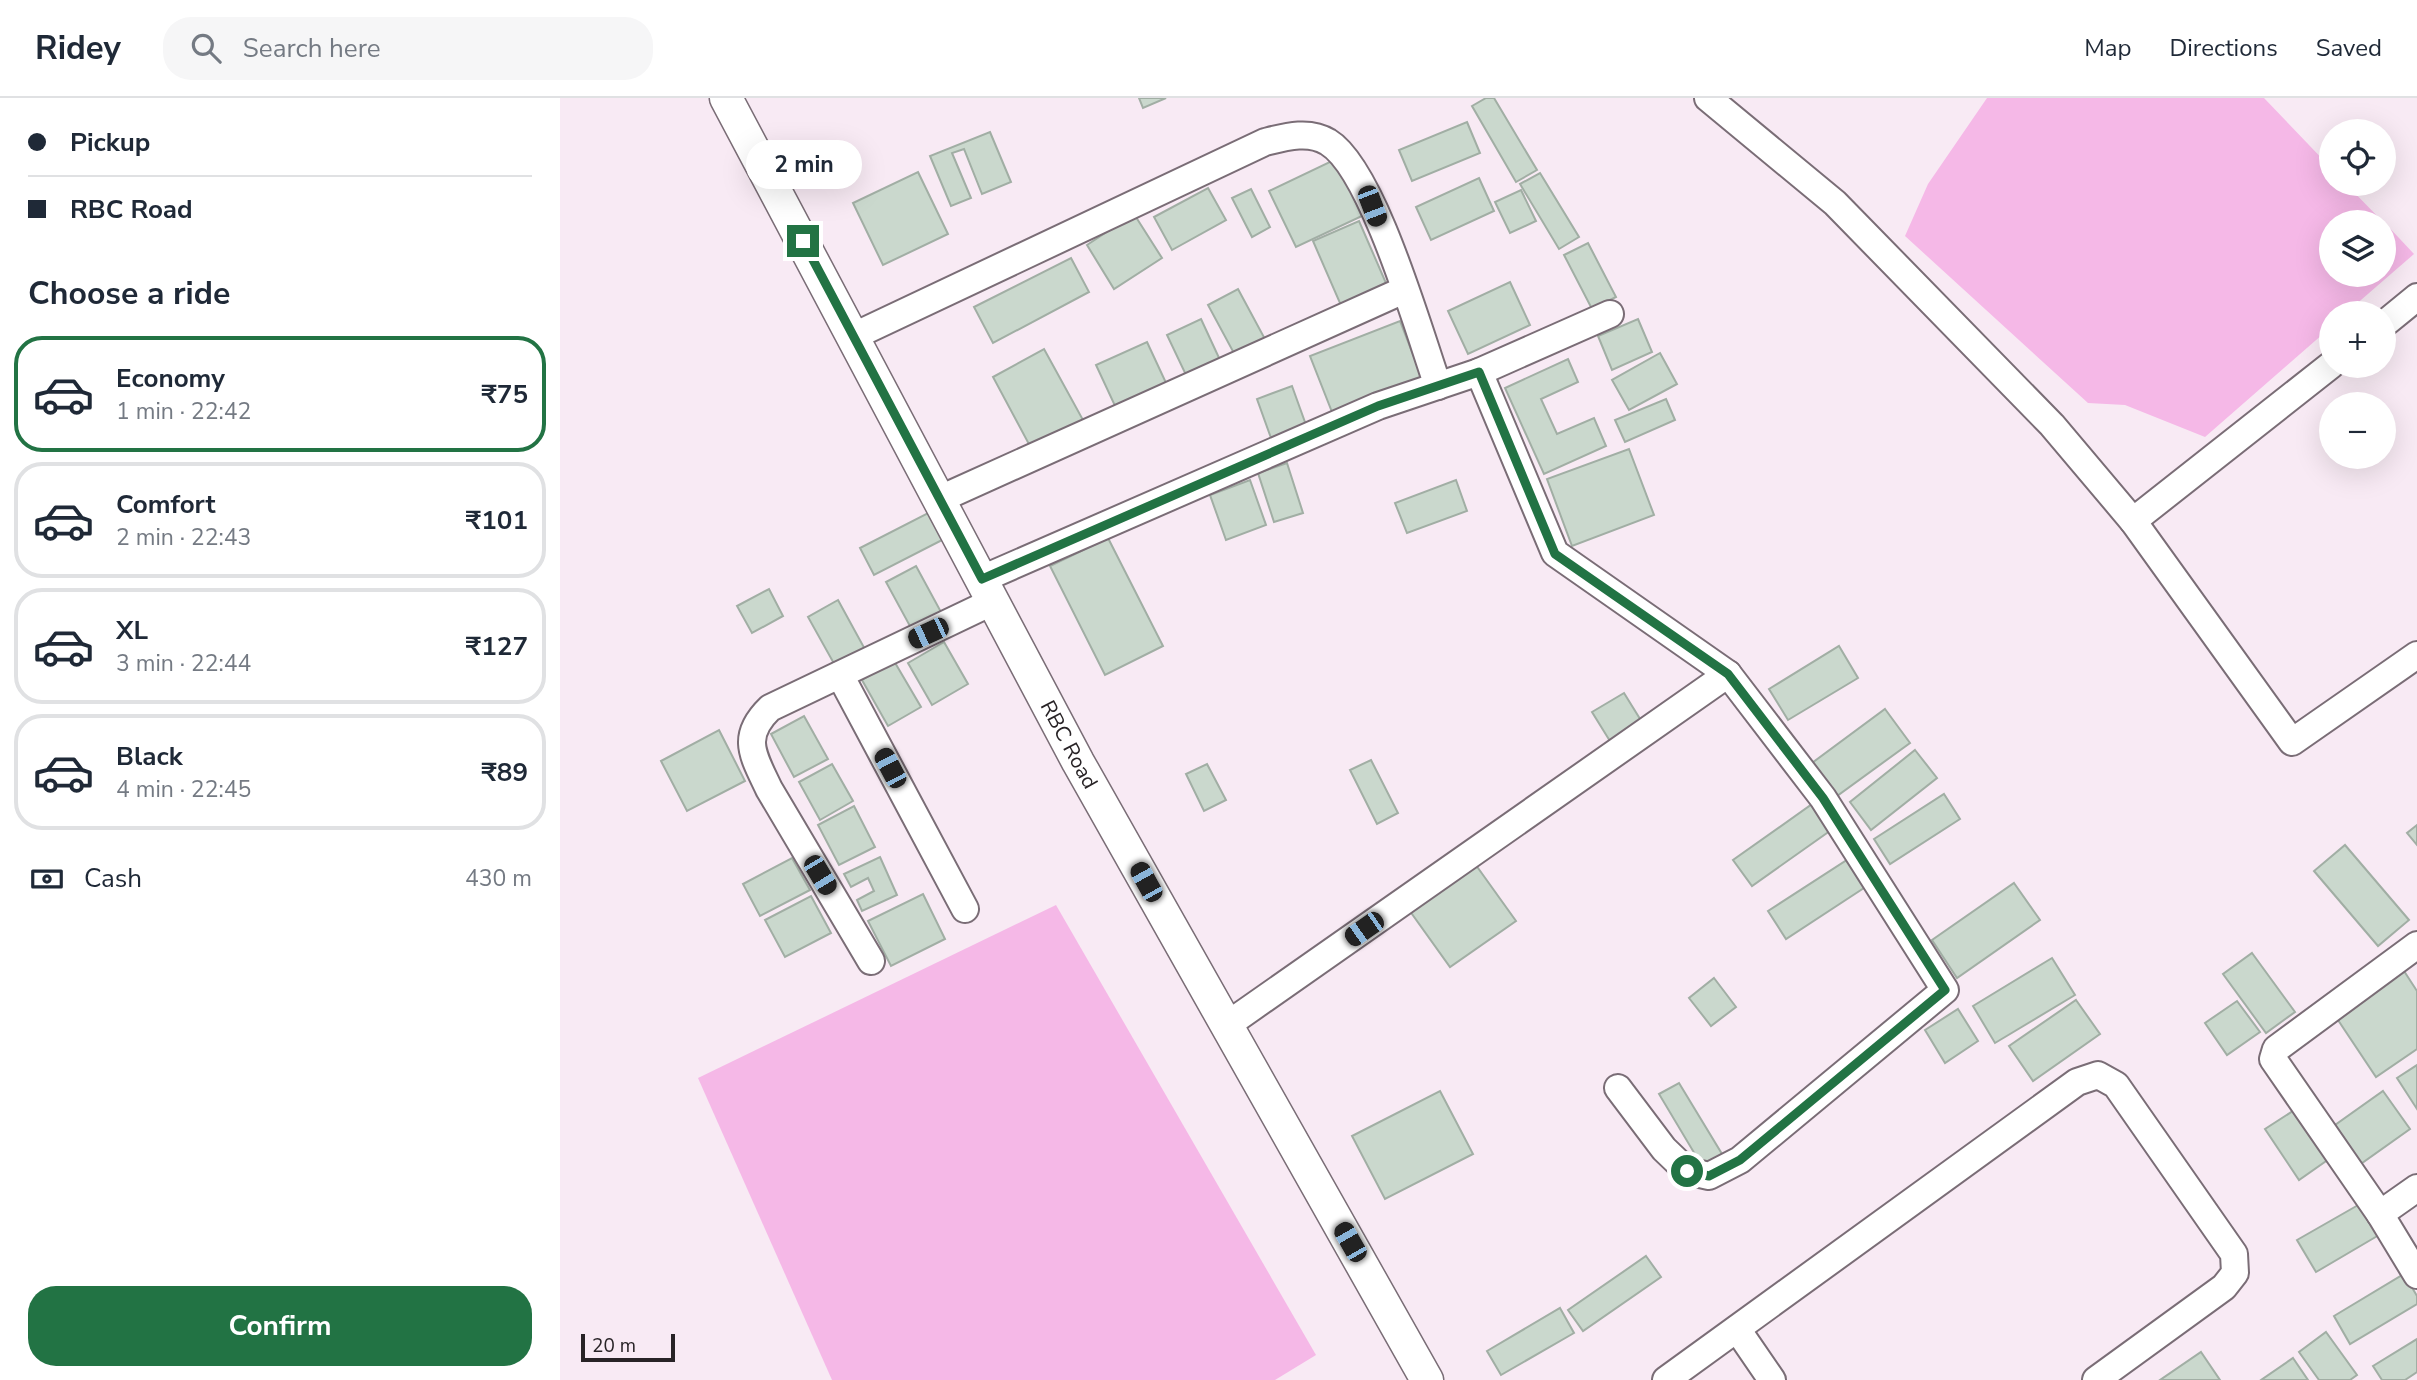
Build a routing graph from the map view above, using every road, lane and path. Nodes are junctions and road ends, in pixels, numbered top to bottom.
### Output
1 (726, 98) edge
2 (1708, 98) edge
3 (1404, 290) junction
4 (2417, 297) edge
5 (1611, 314) dead end
6 (2396, 314) edge
7 (854, 337) junction
8 (1479, 372) junction
9 (2319, 374) edge
10 (1438, 386) junction
11 (940, 499) junction
12 (2133, 521) junction
13 (988, 590) junction
14 (2417, 655) edge
15 (1728, 674) junction
16 (840, 675) junction
17 (965, 909) dead end
18 (2417, 945) edge
19 (871, 961) dead end
20 (1227, 1025) junction
21 (1618, 1088) dead end
22 (2417, 1188) edge
23 (2380, 1214) junction
24 (2417, 1275) edge
25 (1737, 1329) junction
26 (1427, 1380) edge
27 (1665, 1380) edge
28 (1772, 1380) edge
29 (2096, 1380) edge

1 - 7 street, RBC Road
2 - 12 street
3 - 7 street
3 - 10 street
3 - 11 street
4 - 6 street
5 - 8 street
7 - 11 street, RBC Road
8 - 10 street
8 - 15 street
9 - 12 street
10 - 13 street
11 - 13 street, RBC Road
12 - 14 street
13 - 16 street
13 - 20 street, RBC Road
15 - 20 street
15 - 21 street
16 - 17 street
16 - 19 street
18 - 23 street
20 - 26 street, RBC Road
22 - 23 street
23 - 24 street
25 - 27 street
25 - 28 street
25 - 29 street

